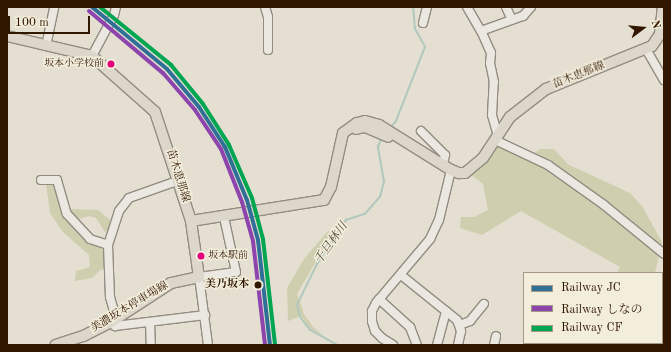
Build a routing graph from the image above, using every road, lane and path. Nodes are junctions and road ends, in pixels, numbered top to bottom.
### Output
1 (54, 7) edge
2 (265, 7) edge
3 (427, 7) edge
4 (467, 7) edge
5 (506, 7) edge
6 (531, 7) edge
7 (663, 7) edge
8 (115, 11) edge
9 (512, 20) junction
10 (423, 23) dead end
11 (481, 31) junction
12 (7, 36) edge
13 (46, 46) junction
14 (646, 49) junction
15 (268, 50) dead end
16 (92, 56) junction
17 (664, 80) edge
18 (421, 132) dead end
19 (496, 138) junction
20 (447, 167) junction
21 (41, 180) dead end
22 (178, 181) junction
23 (224, 217) junction
24 (191, 221) junction
25 (108, 245) junction
26 (664, 254) edge
27 (400, 275) junction
28 (199, 277) junction
29 (379, 299) junction
30 (484, 304) dead end
31 (446, 311) junction
32 (204, 315) junction
33 (113, 320) junction
34 (150, 322) junction
35 (460, 325) junction
36 (496, 336) dead end
37 (55, 345) edge
38 (151, 345) edge
39 (208, 345) edge
40 (393, 345) edge
41 (417, 345) edge
42 (437, 345) edge
43 (458, 345) edge
44 (494, 345) edge

1 - 13 street
2 - 15 street
3 - 10 street
4 - 11 street
5 - 9 street
6 - 9 street
7 - 14 main road, 苗木恵那線
8 - 16 street
9 - 11 street
11 - 19 street
12 - 13 main road, 苗木恵那線
13 - 16 main road, 苗木恵那線
14 - 17 street
14 - 19 main road, 苗木恵那線
16 - 22 main road, 苗木恵那線
18 - 20 street
19 - 20 main road, 苗木恵那線
19 - 26 street
20 - 23 main road, 苗木恵那線
20 - 27 street
21 - 25 street
22 - 24 main road, 苗木恵那線
22 - 25 street
23 - 24 main road, 苗木恵那線
23 - 28 street
24 - 28 main road
25 - 33 street
27 - 29 street
27 - 31 street
28 - 32 street
28 - 33 main road, 美濃坂本停車場線
29 - 40 street
29 - 41 street
30 - 35 street
31 - 35 street
31 - 42 street
32 - 34 street
32 - 39 street
33 - 34 street
33 - 37 main road, 美濃坂本停車場線
34 - 38 street
35 - 43 street
36 - 44 street

